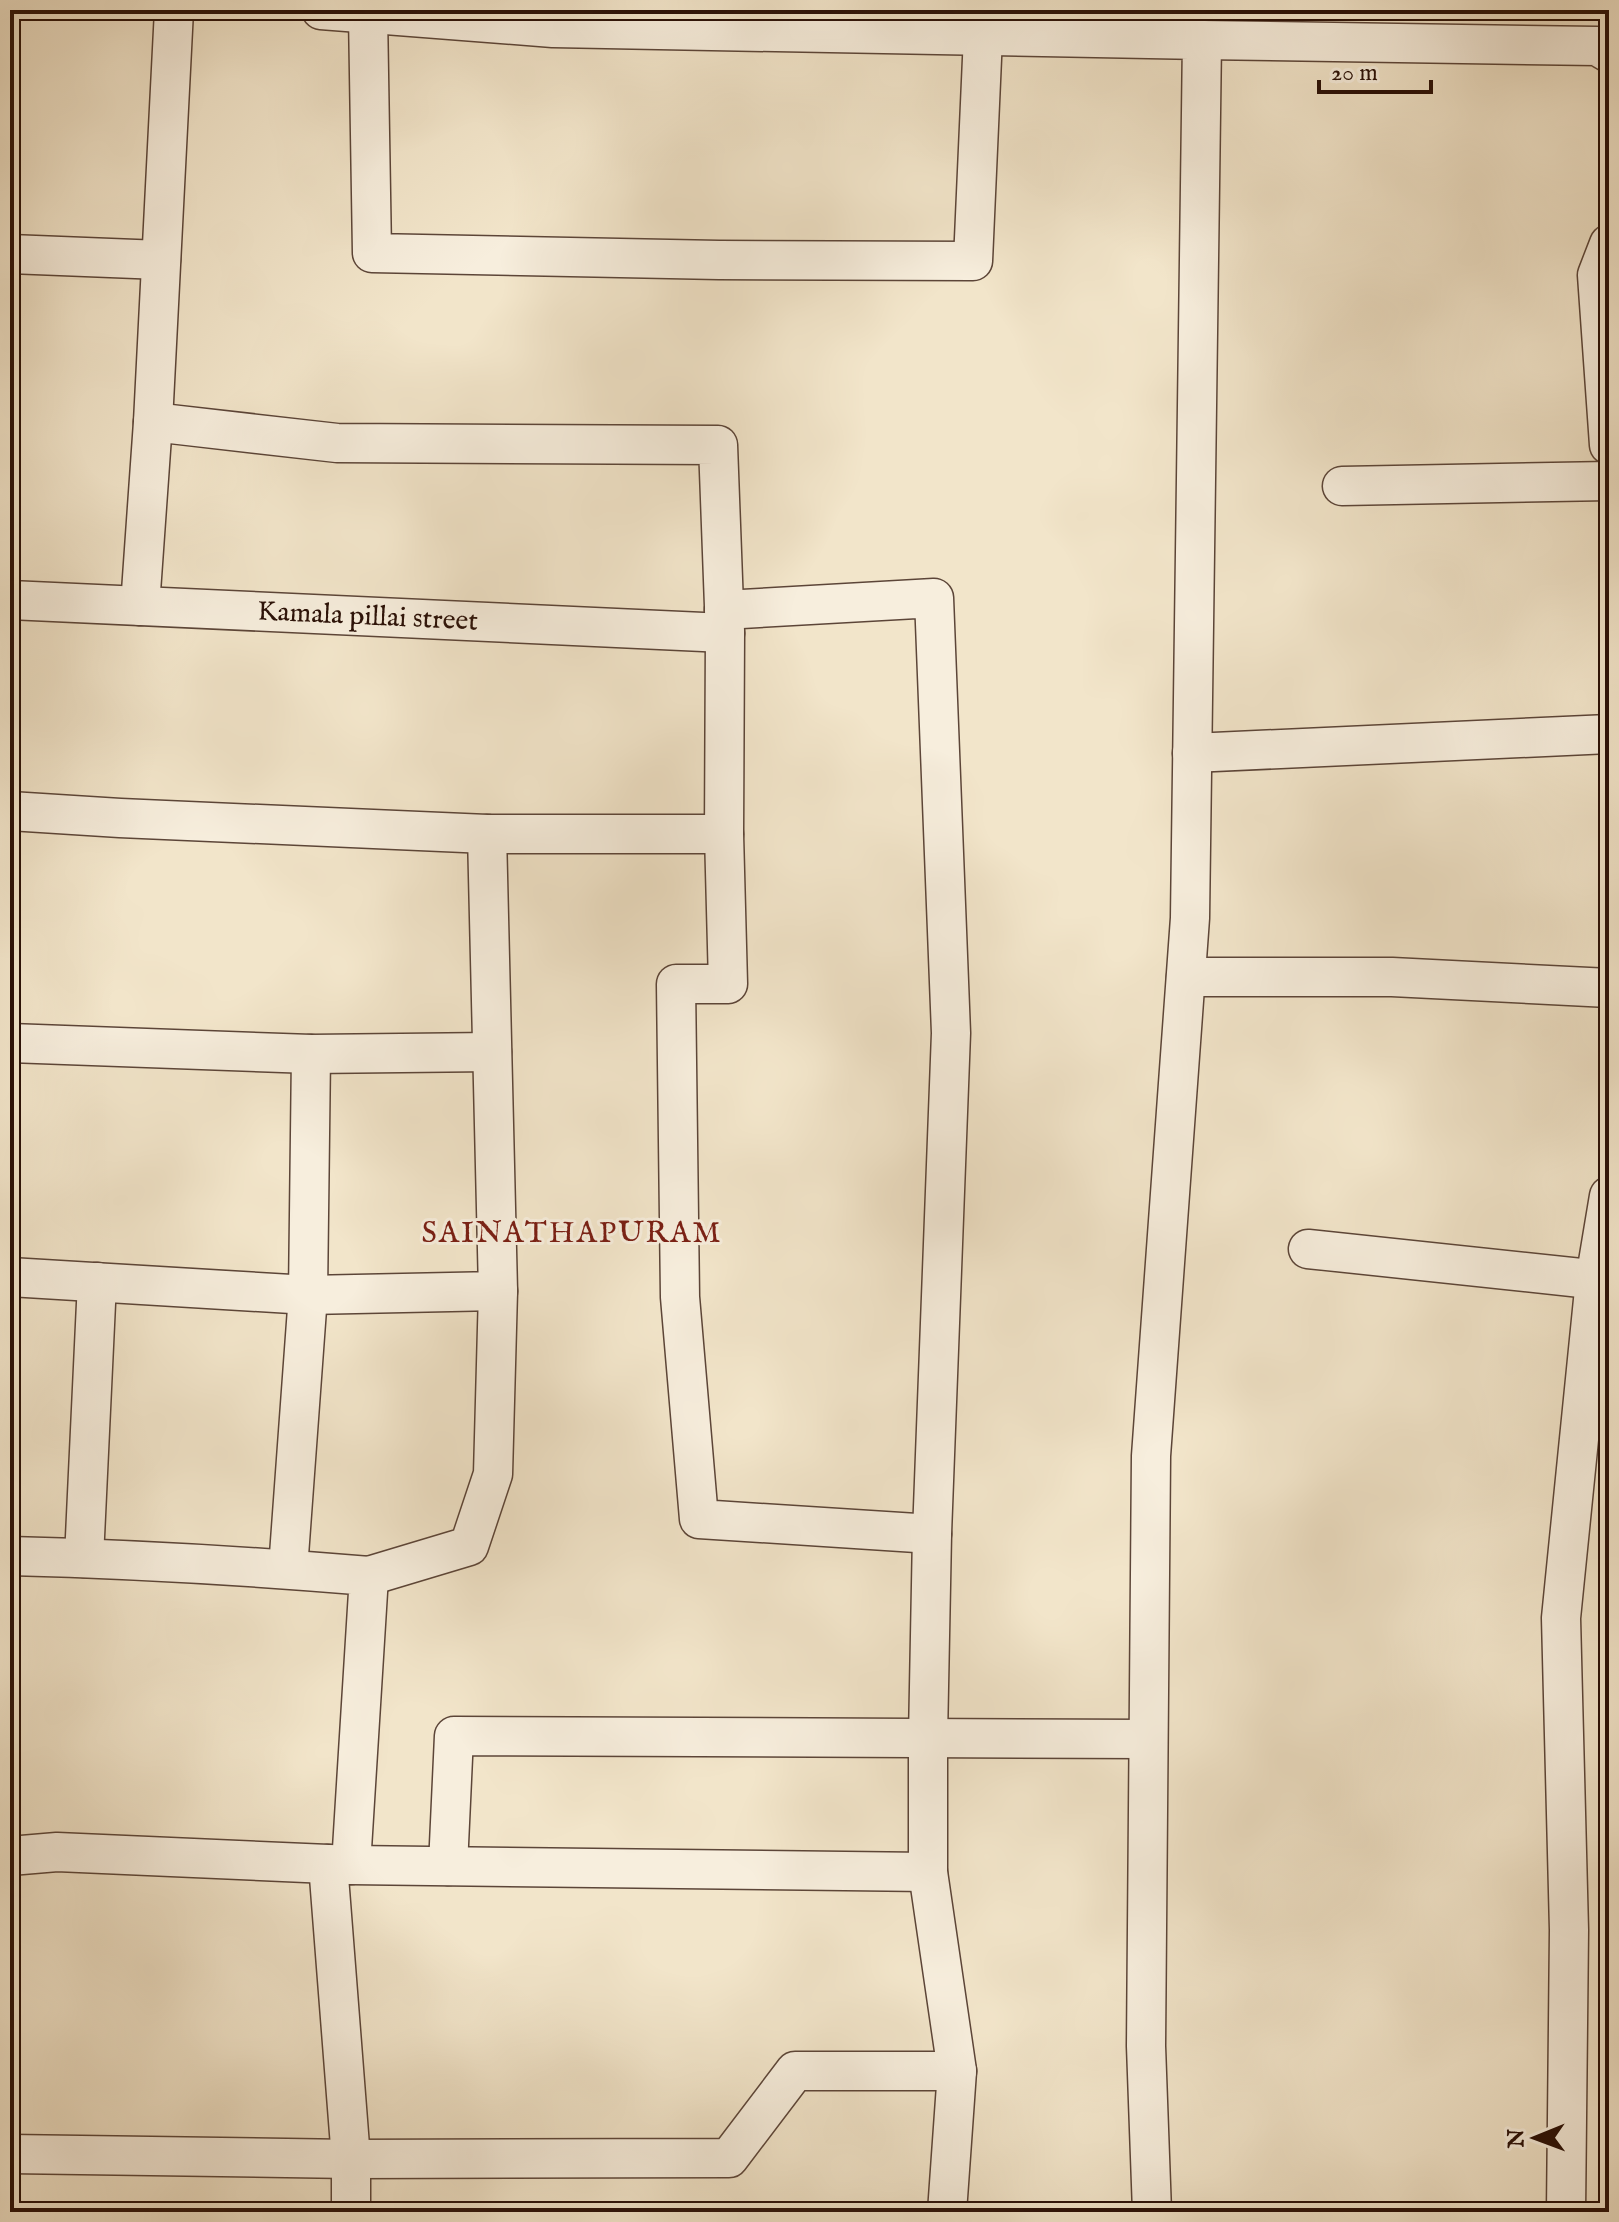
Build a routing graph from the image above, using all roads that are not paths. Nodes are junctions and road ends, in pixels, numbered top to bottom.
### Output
1 (174, 10) edge
2 (321, 10) edge
3 (368, 14) junction
4 (983, 36) junction
5 (1202, 40) junction
6 (1609, 53) edge
7 (1609, 244) edge
8 (10, 254) edge
9 (161, 260) junction
10 (153, 422) junction
11 (1609, 445) edge
12 (1609, 481) edge
13 (1342, 486) dead end
14 (10, 600) edge
15 (140, 606) junction
16 (724, 621) junction
17 (1609, 734) edge
18 (1192, 753) junction
19 (10, 811) edge
20 (487, 834) junction
21 (724, 834) junction
22 (1186, 977) junction
23 (1609, 988) edge
24 (10, 1043) edge
25 (492, 1052) junction
26 (311, 1054) junction
27 (1609, 1196) edge
28 (1308, 1249) dead end
29 (10, 1277) edge
30 (1602, 1280) edge
31 (97, 1282) junction
32 (498, 1291) junction
33 (308, 1295) junction
34 (932, 1534) junction
35 (10, 1556) edge
36 (84, 1558) junction
37 (288, 1569) junction
38 (369, 1576) junction
39 (928, 1738) junction
40 (1148, 1739) junction
41 (10, 1856) edge
42 (339, 1865) junction
43 (448, 1866) junction
44 (928, 1872) junction
45 (957, 2071) junction
46 (10, 2154) edge
47 (351, 2159) junction
48 (351, 2212) edge
49 (947, 2212) edge
50 (1152, 2212) edge
51 (1566, 2212) edge

1 - 9 street
2 - 3 street
3 - 4 street
3 - 4 street
4 - 5 street
5 - 6 street
5 - 18 street
7 - 11 street
8 - 9 street
9 - 10 street
10 - 15 street
10 - 16 street
12 - 13 street
14 - 15 street, Kamala pillai street
15 - 16 street, Kamala pillai street
16 - 21 street
16 - 34 street, Kamala pillai street
17 - 18 street
18 - 22 street
19 - 20 street
20 - 21 street
20 - 25 street
21 - 34 street
22 - 23 street
22 - 40 street
24 - 26 street
25 - 26 street
25 - 32 street
26 - 33 street
27 - 30 street
28 - 30 street
29 - 31 street
30 - 51 street
31 - 33 street
31 - 36 street
32 - 33 street
32 - 38 street
33 - 37 street
34 - 39 street
35 - 36 street
36 - 37 street
37 - 38 street
38 - 42 street
39 - 40 street
39 - 43 street
39 - 44 street
40 - 50 street
41 - 42 street
42 - 43 street
42 - 47 street
43 - 44 street
44 - 45 street
45 - 47 street
45 - 49 street
46 - 47 street
47 - 48 street

